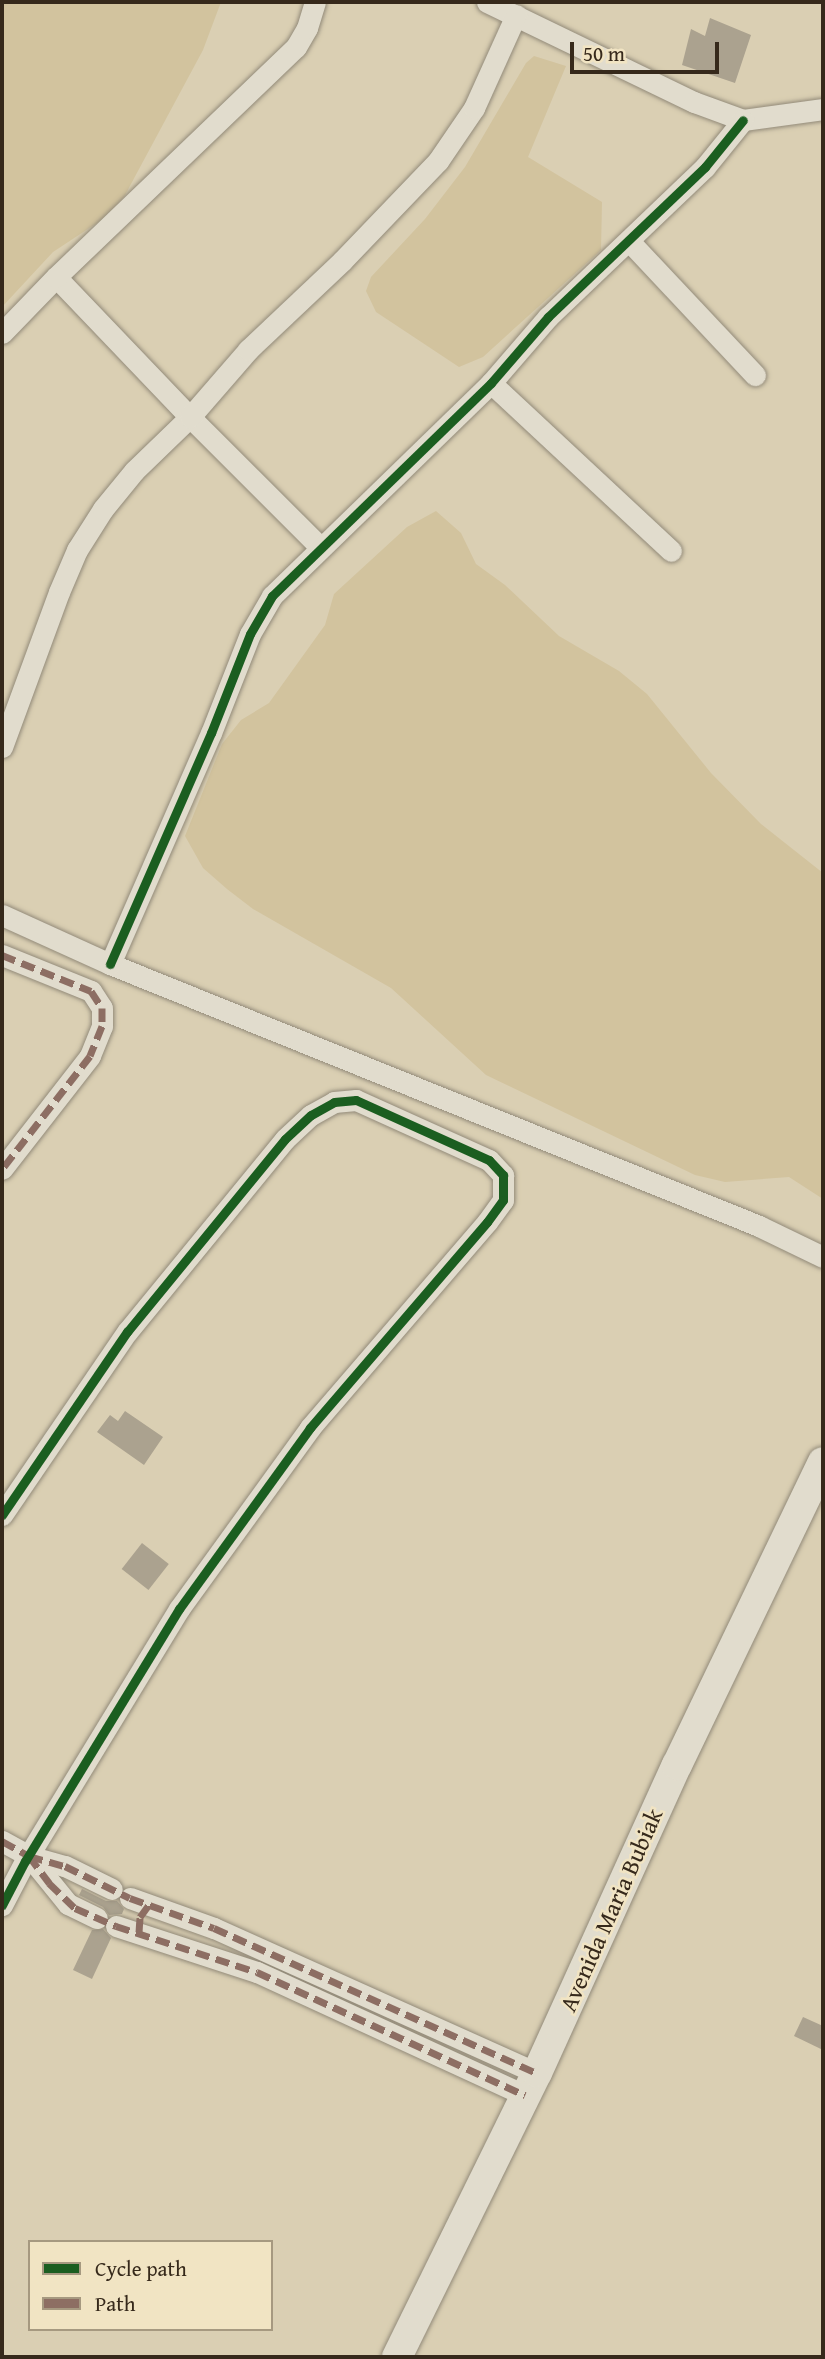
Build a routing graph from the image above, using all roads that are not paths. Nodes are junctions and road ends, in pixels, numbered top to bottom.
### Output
1 (315, 2) edge
2 (487, 2) edge
3 (516, 15) junction
4 (823, 109) edge
5 (743, 120) junction
6 (629, 241) junction
7 (55, 277) junction
8 (2, 333) edge
9 (755, 375) dead end
10 (491, 383) junction
11 (190, 417) junction
12 (320, 547) junction
13 (671, 551) dead end
14 (2, 747) edge
15 (2, 915) edge
16 (2, 954) edge
17 (110, 964) junction
18 (2, 1169) edge
19 (823, 1257) edge
20 (820, 1475) edge
21 (2, 1515) edge
22 (2, 1841) edge
23 (29, 1856) junction
24 (130, 1897) junction
25 (2, 1905) edge
26 (139, 1932) junction
27 (531, 2084) junction
28 (397, 2357) edge

1 - 7 street
2 - 3 street
3 - 5 street
3 - 11 street
4 - 5 street
5 - 6 street
6 - 9 street
6 - 10 street
7 - 8 street
7 - 11 street
10 - 12 street
10 - 13 street
11 - 12 street
11 - 14 street
12 - 17 street
15 - 17 street
16 - 18 street
17 - 19 street
20 - 27 street, Avenida Maria Bubiak
21 - 23 street
22 - 23 street
23 - 24 street
23 - 25 street
23 - 26 street
24 - 26 street
24 - 27 street
26 - 27 street
27 - 28 street, Avenida Maria Bubiak

